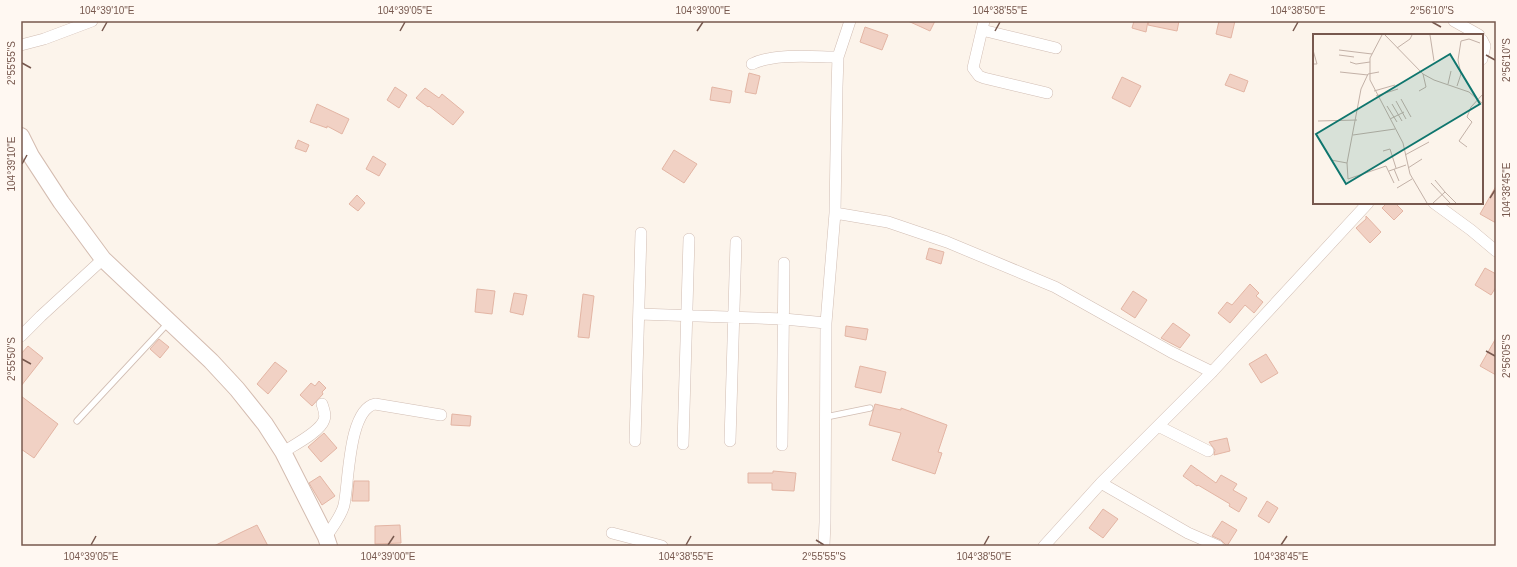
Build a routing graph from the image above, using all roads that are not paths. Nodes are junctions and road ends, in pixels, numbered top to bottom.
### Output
1 (92, 21) edge
2 (850, 21) edge
3 (1454, 21) edge
4 (983, 26) edge
5 (1477, 34) edge
6 (1483, 42) edge
7 (21, 45) edge
8 (1056, 48) dead end
9 (1483, 55) edge
10 (838, 57) junction
11 (752, 64) dead end
12 (1047, 93) dead end
13 (21, 136) edge
14 (1367, 204) edge
15 (1435, 204) edge
16 (834, 213) junction
17 (641, 234) dead end
18 (689, 239) dead end
19 (736, 242) dead end
20 (1496, 251) edge
21 (103, 259) junction
22 (784, 263) dead end
23 (639, 314) junction
24 (686, 316) junction
25 (733, 318) junction
26 (784, 320) junction
27 (169, 322) junction
28 (826, 323) junction
29 (21, 336) edge
30 (1212, 372) junction
31 (322, 404) dead end
32 (870, 408) dead end
33 (441, 415) dead end
34 (826, 417) junction
35 (77, 421) dead end
36 (1158, 426) junction
37 (635, 441) dead end
38 (730, 441) dead end
39 (683, 444) dead end
40 (782, 445) dead end
41 (1208, 451) dead end
42 (283, 452) junction
43 (1101, 483) junction
44 (612, 533) dead end
45 (327, 542) edge
46 (662, 546) edge
47 (824, 546) edge
48 (1044, 546) edge
49 (1218, 546) edge

1 - 7 street
2 - 10 street
3 - 5 street
4 - 8 street
4 - 12 street
6 - 9 street
10 - 11 street
10 - 16 street
13 - 21 street
14 - 30 street
15 - 20 street
16 - 28 street
16 - 30 street
17 - 23 street
18 - 24 street
19 - 25 street
21 - 27 street
21 - 29 street
22 - 26 street
23 - 24 street
23 - 37 street
24 - 25 street
24 - 39 street
25 - 26 street
25 - 38 street
26 - 28 street
26 - 40 street
27 - 35 lane
27 - 42 street
28 - 34 street
30 - 36 street
31 - 42 street
32 - 34 lane
33 - 45 street
34 - 47 street
36 - 41 street
36 - 43 street
42 - 45 street
43 - 48 street
43 - 49 street
44 - 46 street

